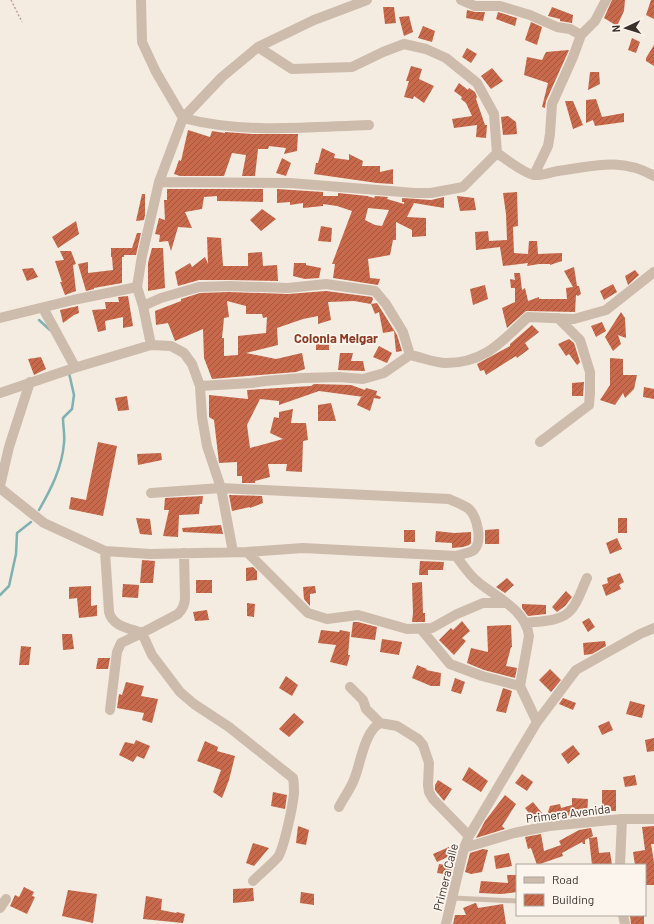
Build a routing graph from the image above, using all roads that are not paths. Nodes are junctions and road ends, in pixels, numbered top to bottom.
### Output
1 (141, 0) edge
2 (367, 0) edge
3 (461, 0) edge
4 (510, 0) edge
5 (606, 0) edge
6 (500, 6) junction
7 (581, 35) junction
8 (258, 47) junction
9 (184, 118) junction
10 (369, 125) dead end
11 (497, 153) junction
12 (534, 175) junction
13 (654, 176) edge
14 (159, 182) junction
15 (654, 272) edge
16 (137, 287) junction
17 (143, 306) junction
18 (43, 308) junction
19 (0, 318) edge
20 (558, 318) junction
21 (151, 345) junction
22 (410, 355) junction
23 (74, 367) junction
24 (30, 382) junction
25 (200, 386) junction
26 (0, 393) edge
27 (540, 442) dead end
28 (4, 449) edge
29 (0, 487) edge
30 (221, 488) junction
31 (151, 493) dead end
32 (105, 551) junction
33 (233, 552) junction
34 (247, 552) junction
35 (184, 554) junction
36 (456, 556) junction
37 (587, 578) dead end
38 (506, 603) junction
39 (525, 623) junction
40 (654, 628) edge
41 (421, 629) junction
42 (142, 633) junction
43 (520, 686) junction
44 (350, 687) dead end
45 (110, 710) dead end
46 (537, 722) junction
47 (380, 723) junction
48 (339, 807) dead end
49 (622, 819) junction
50 (654, 819) edge
51 (469, 836) junction
52 (464, 848) junction
53 (620, 864) edge
54 (254, 881) dead end
55 (453, 898) junction
56 (516, 901) edge
57 (446, 924) edge

1 - 9 street
2 - 8 street
3 - 6 street
4 - 6 street
5 - 7 street
6 - 7 street
7 - 12 street
8 - 9 street
8 - 11 street
9 - 10 street
9 - 14 street
11 - 12 street
11 - 14 street
12 - 13 street
14 - 16 street
15 - 20 street
16 - 17 street
16 - 18 street
17 - 21 street
17 - 22 street
18 - 19 street
18 - 23 street
20 - 22 street
20 - 27 street
21 - 23 street
21 - 25 street
22 - 25 street
23 - 24 street
24 - 26 street
24 - 28 street
25 - 30 street
28 - 29 street
29 - 32 street
30 - 31 street
30 - 33 street
30 - 36 street
32 - 35 street
32 - 42 street
33 - 34 street
33 - 35 street
34 - 36 street
34 - 41 street
35 - 42 street
36 - 38 street
37 - 39 street
38 - 39 street
38 - 41 street
39 - 43 street
40 - 46 street, Primera Calle
41 - 43 street
42 - 45 street
42 - 54 street
43 - 46 street
44 - 47 street
46 - 51 street, Primera Calle
47 - 48 street
47 - 51 street
49 - 50 street, Primera Avenida
49 - 52 street, Primera Avenida
49 - 53 street
51 - 52 street, Primera Calle
52 - 55 street, Primera Calle
55 - 56 lane
55 - 57 street, Primera Calle

